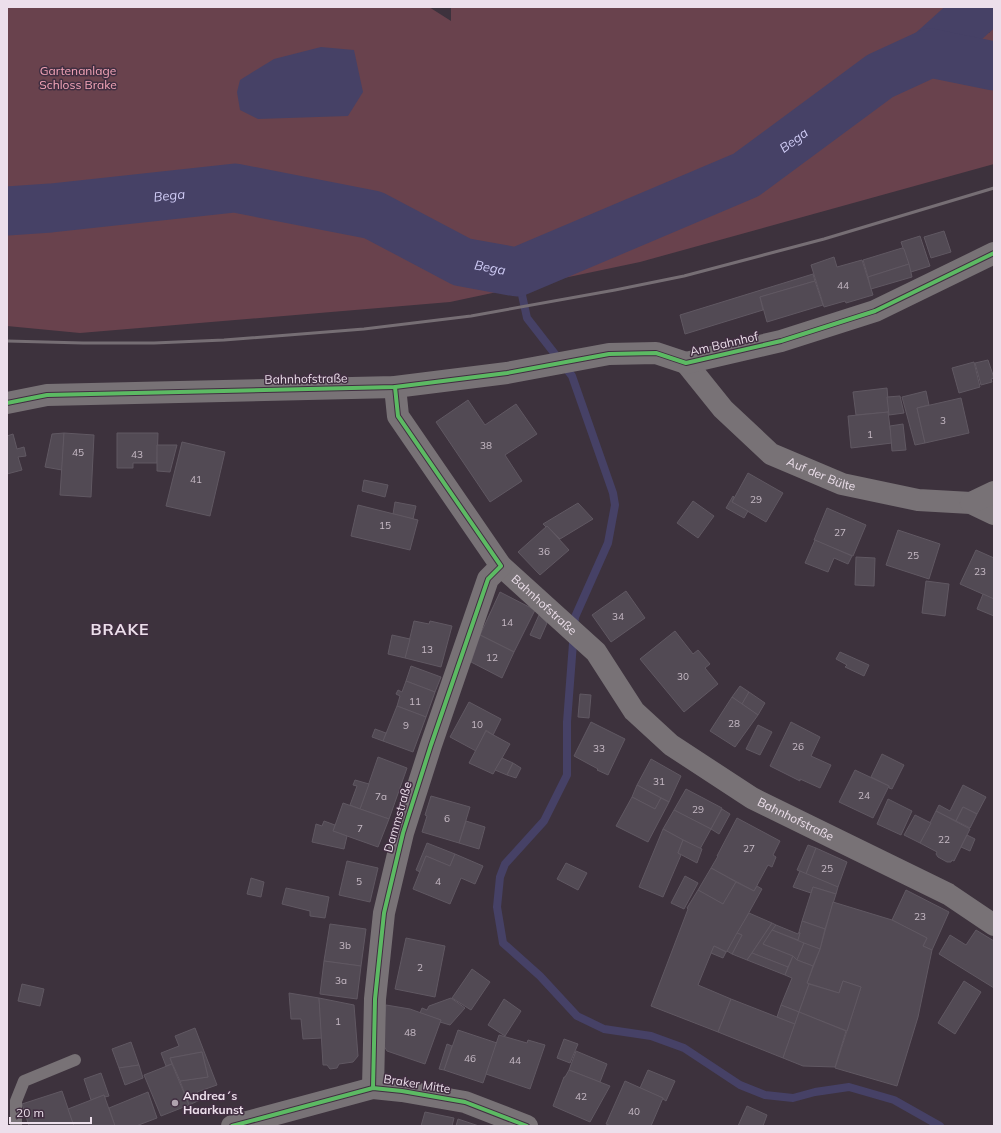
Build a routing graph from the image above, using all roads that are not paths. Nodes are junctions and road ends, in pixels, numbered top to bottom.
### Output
1 (994, 252) edge
2 (686, 363) junction
3 (395, 387) junction
4 (7, 404) edge
5 (994, 492) edge
6 (971, 503) junction
7 (994, 514) edge
8 (500, 566) junction
9 (994, 925) edge
10 (75, 1060) dead end
11 (373, 1088) junction
12 (16, 1126) edge
13 (232, 1126) edge
14 (527, 1126) edge

1 - 2 street, Am Bahnhof
2 - 3 street, Am Bahnhof
2 - 6 street, Auf der Bülte
3 - 4 street, Bahnhofstraße
3 - 8 street, Bahnhofstraße
5 - 6 street
6 - 7 street, Auf der Bülte
8 - 9 street, Bahnhofstraße
8 - 11 street, Dammstraße
10 - 12 lane
11 - 13 street, Braker Mitte
11 - 14 street, Braker Mitte

